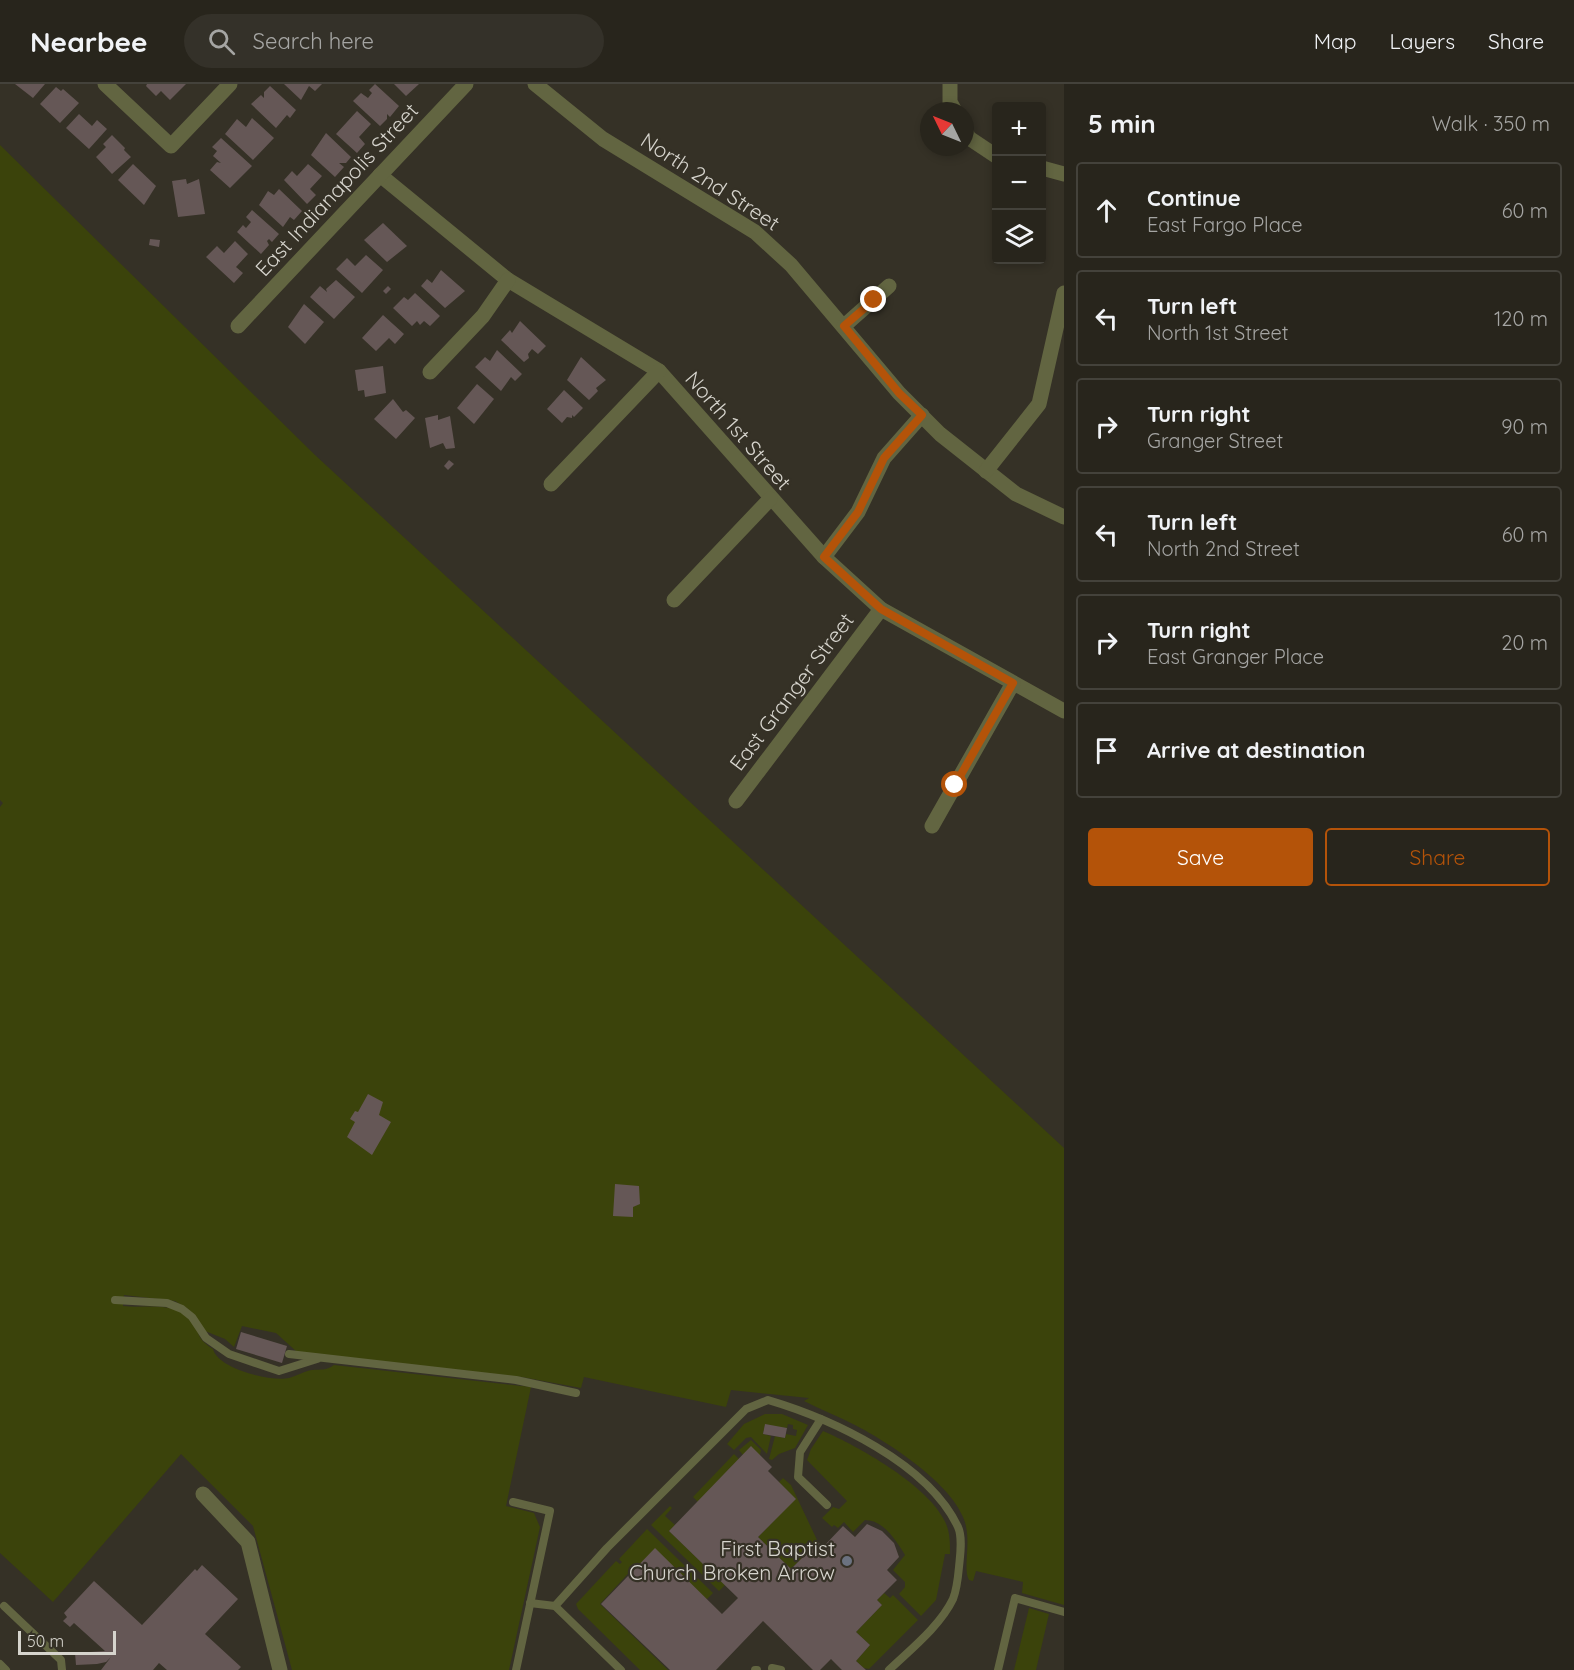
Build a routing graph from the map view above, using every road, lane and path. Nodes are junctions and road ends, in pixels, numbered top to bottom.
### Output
1 (105, 84) edge
2 (230, 84) edge
3 (466, 84) edge
4 (535, 84) edge
5 (950, 84) edge
6 (950, 102) edge
7 (974, 141) edge
8 (992, 153) edge
9 (1046, 169) edge
10 (1064, 174) edge
11 (380, 175) junction
12 (508, 280) junction
13 (889, 286) dead end
14 (1064, 293) edge
15 (238, 326) dead end
16 (844, 326) junction
17 (659, 371) junction
18 (430, 372) dead end
19 (922, 415) junction
20 (986, 471) junction
21 (551, 484) dead end
22 (770, 499) junction
23 (1064, 517) edge
24 (824, 557) junction
25 (674, 600) dead end
26 (881, 609) junction
27 (1013, 683) junction
28 (1064, 711) edge
29 (736, 801) dead end
30 (932, 826) dead end
31 (115, 1300) dead end
32 (289, 1354) dead end
33 (320, 1358) junction
34 (576, 1394) dead end
35 (821, 1419) junction
36 (203, 1494) dead end
37 (513, 1502) dead end
38 (828, 1505) dead end
39 (530, 1603) junction
40 (2, 1606) edge
41 (555, 1606) junction
42 (1064, 1612) edge
43 (0, 1618) edge
44 (0, 1664) edge
45 (6, 1670) edge
46 (62, 1670) edge
47 (280, 1670) edge
48 (516, 1670) edge
49 (621, 1670) edge
50 (889, 1670) edge
51 (998, 1670) edge

1 - 2 street
3 - 11 street, East Indianapolis Street
4 - 16 street, North 2nd Street
5 - 6 street
7 - 8 street
9 - 10 street
11 - 12 street, North 1st Street
11 - 15 street, East Indianapolis Street
12 - 17 street, North 1st Street
12 - 18 street
13 - 16 street
14 - 20 street
16 - 19 street, North 2nd Street
17 - 21 street
17 - 22 street, North 1st Street
19 - 20 street, North 2nd Street
19 - 24 street
20 - 23 street, North 2nd Street
22 - 24 street, North 1st Street
22 - 25 street
24 - 26 street, North 1st Street
26 - 27 street, North 1st Street
26 - 29 street, East Granger Street
27 - 28 street, North 1st Street
27 - 30 street
31 - 33 lane
32 - 33 lane
33 - 34 lane
35 - 38 lane
35 - 41 lane
35 - 50 lane
36 - 47 street
37 - 39 lane
39 - 41 lane
39 - 48 lane
40 - 43 lane
40 - 46 lane
41 - 49 lane
42 - 51 lane
44 - 45 lane

